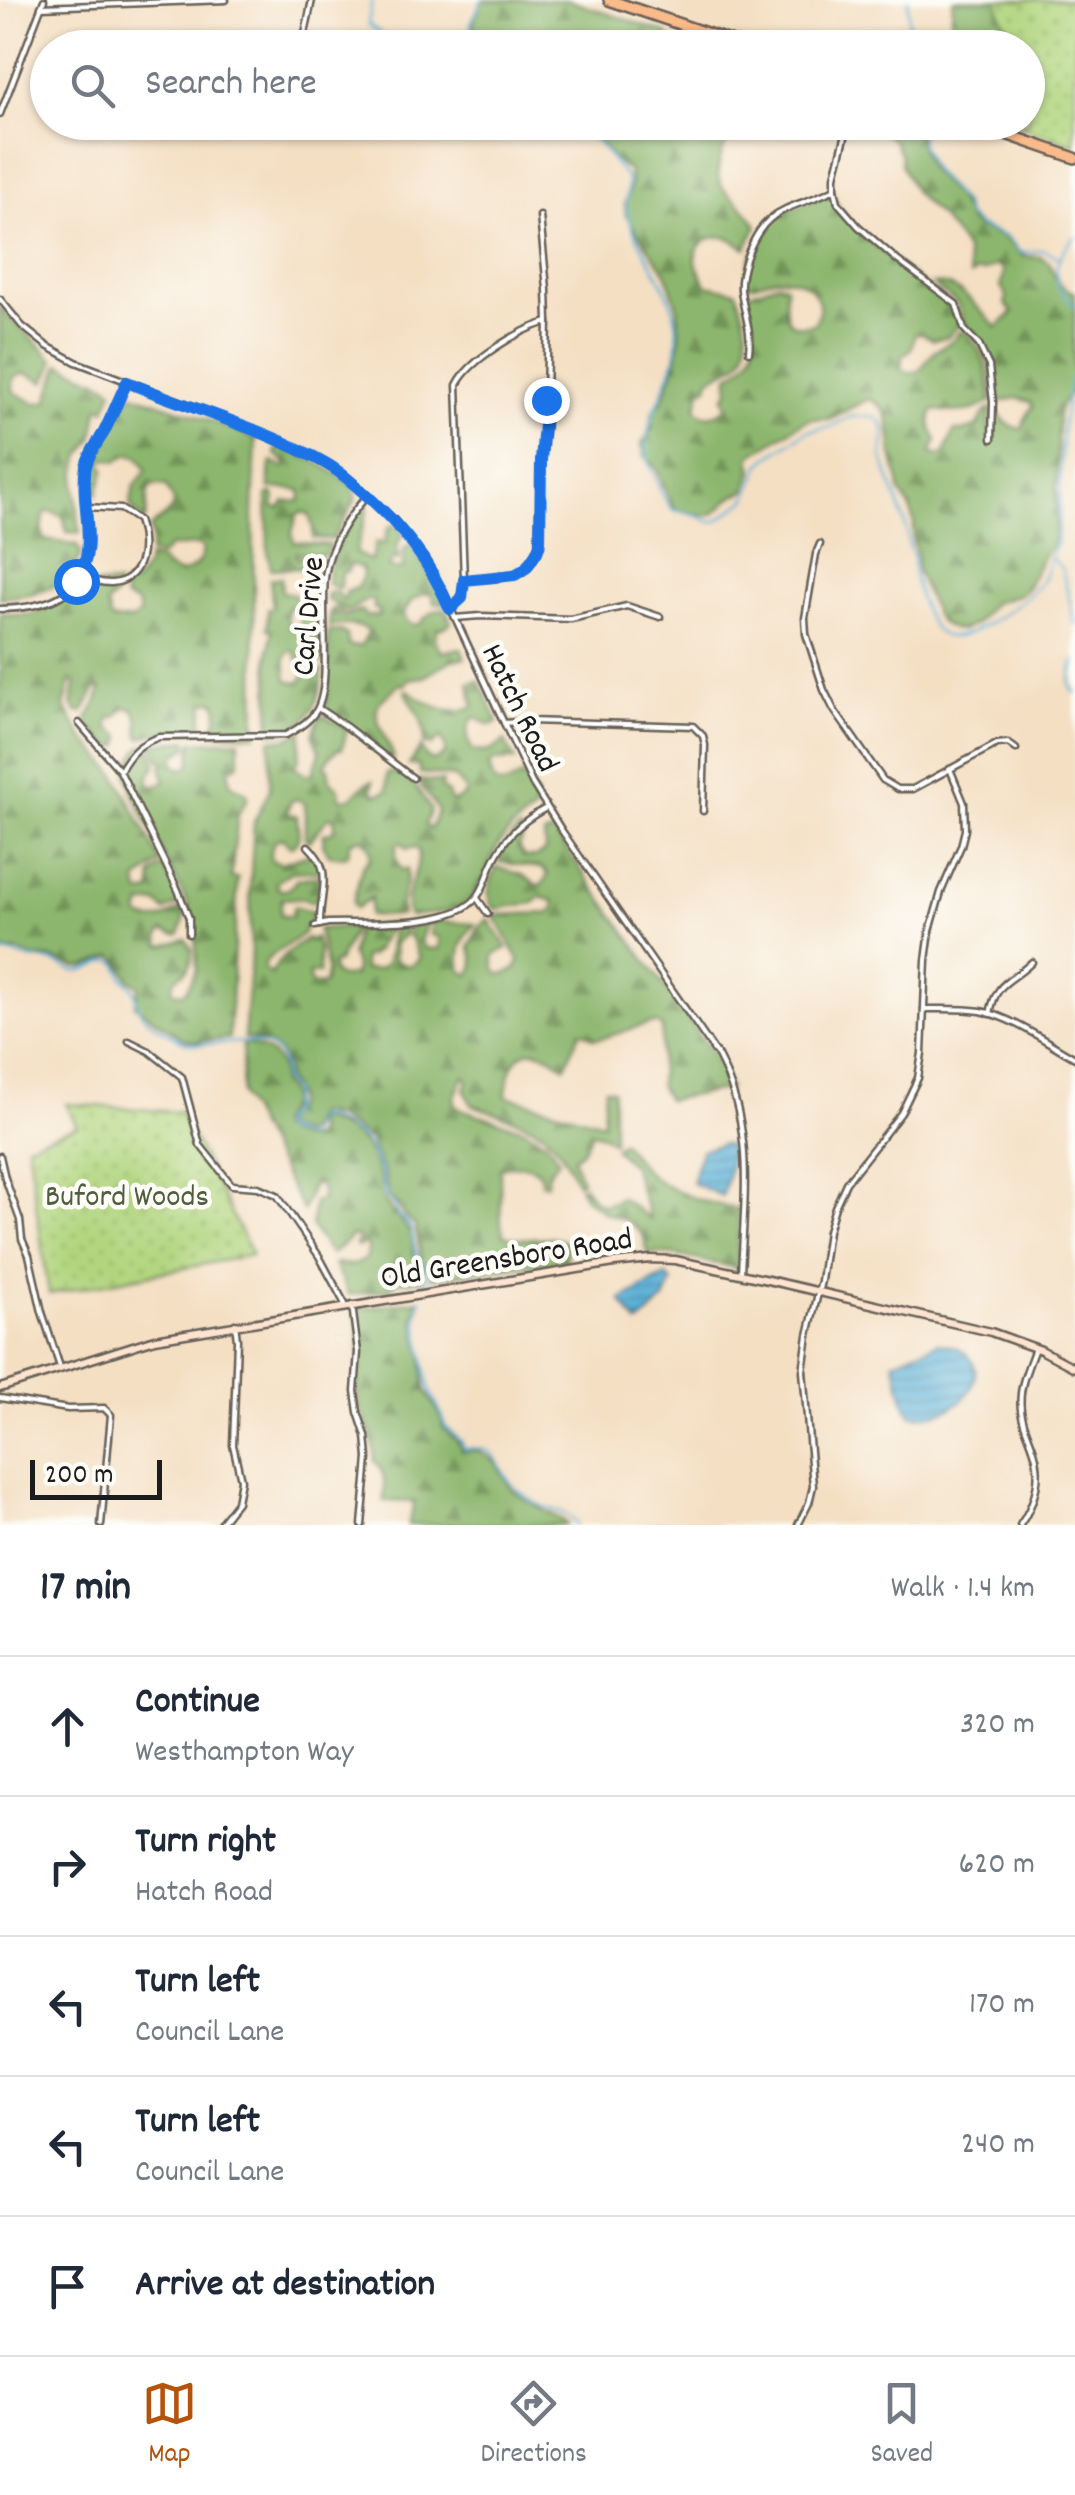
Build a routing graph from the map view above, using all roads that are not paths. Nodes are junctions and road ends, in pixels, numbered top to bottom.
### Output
1 (226, 0) edge
2 (312, 0) edge
3 (609, 0) edge
4 (43, 3) edge
5 (33, 30) edge
6 (306, 30) edge
7 (697, 30) edge
8 (30, 37) edge
9 (0, 114) edge
10 (845, 140) edge
11 (1023, 140) edge
12 (1075, 158) edge
13 (834, 189) junction
14 (540, 216) dead end
15 (0, 299) edge
16 (548, 322) junction
17 (748, 352) dead end
18 (127, 382) junction
19 (992, 439) dead end
20 (367, 496) junction
21 (87, 507) junction
22 (820, 544) dead end
23 (80, 575) junction
24 (464, 580) junction
25 (0, 609) edge
26 (450, 609) junction
27 (455, 618) junction
28 (660, 618) dead end
29 (318, 708) junction
30 (79, 723) dead end
31 (504, 723) junction
32 (1016, 749) dead end
33 (120, 770) junction
34 (950, 770) junction
35 (412, 778) dead end
36 (548, 807) junction
37 (703, 811) dead end
38 (308, 846) dead end
39 (477, 898) junction
40 (488, 914) dead end
41 (189, 934) dead end
42 (1032, 962) dead end
43 (924, 1010) junction
44 (990, 1014) junction
45 (130, 1041) dead end
46 (1075, 1058) edge
47 (0, 1156) edge
48 (742, 1274) junction
49 (819, 1291) junction
50 (349, 1306) junction
51 (235, 1324) junction
52 (1035, 1348) junction
53 (60, 1368) junction
54 (1075, 1368) edge
55 (0, 1388) edge
56 (0, 1398) edge
57 (102, 1525) edge
58 (219, 1525) edge
59 (362, 1525) edge
60 (798, 1525) edge
61 (1020, 1525) edge

1 - 4 street
2 - 6 street
3 - 7 highway
4 - 5 street
8 - 9 street
10 - 13 street
11 - 12 highway
13 - 17 street
13 - 19 street
14 - 16 street
15 - 18 street, Hatch Road
16 - 24 street
16 - 24 street
18 - 20 street, Hatch Road
18 - 21 street
20 - 26 street, Hatch Road
20 - 29 street, Carl Drive
21 - 23 street
21 - 23 street
22 - 34 street
23 - 25 street
24 - 26 street
26 - 27 street, Hatch Road
27 - 28 street
27 - 31 street, Hatch Road
29 - 33 street, Carl Drive
29 - 35 street
30 - 33 street
31 - 36 street, Hatch Road
31 - 37 street
32 - 34 street
33 - 41 street
34 - 43 street
36 - 39 street
36 - 48 street, Hatch Road
38 - 39 street
39 - 40 street
42 - 44 street
43 - 44 street
43 - 49 street
44 - 46 street
45 - 50 street
47 - 53 street
48 - 49 street, Old Greensboro Road
48 - 50 street, Old Greensboro Road
49 - 52 street, Old Greensboro Road
49 - 60 street
50 - 51 street, Old Greensboro Road
50 - 59 street
51 - 53 street, Old Greensboro Road
51 - 58 street
52 - 54 street, Old Greensboro Road
52 - 61 street
53 - 55 street, Old Greensboro Road
56 - 57 street

